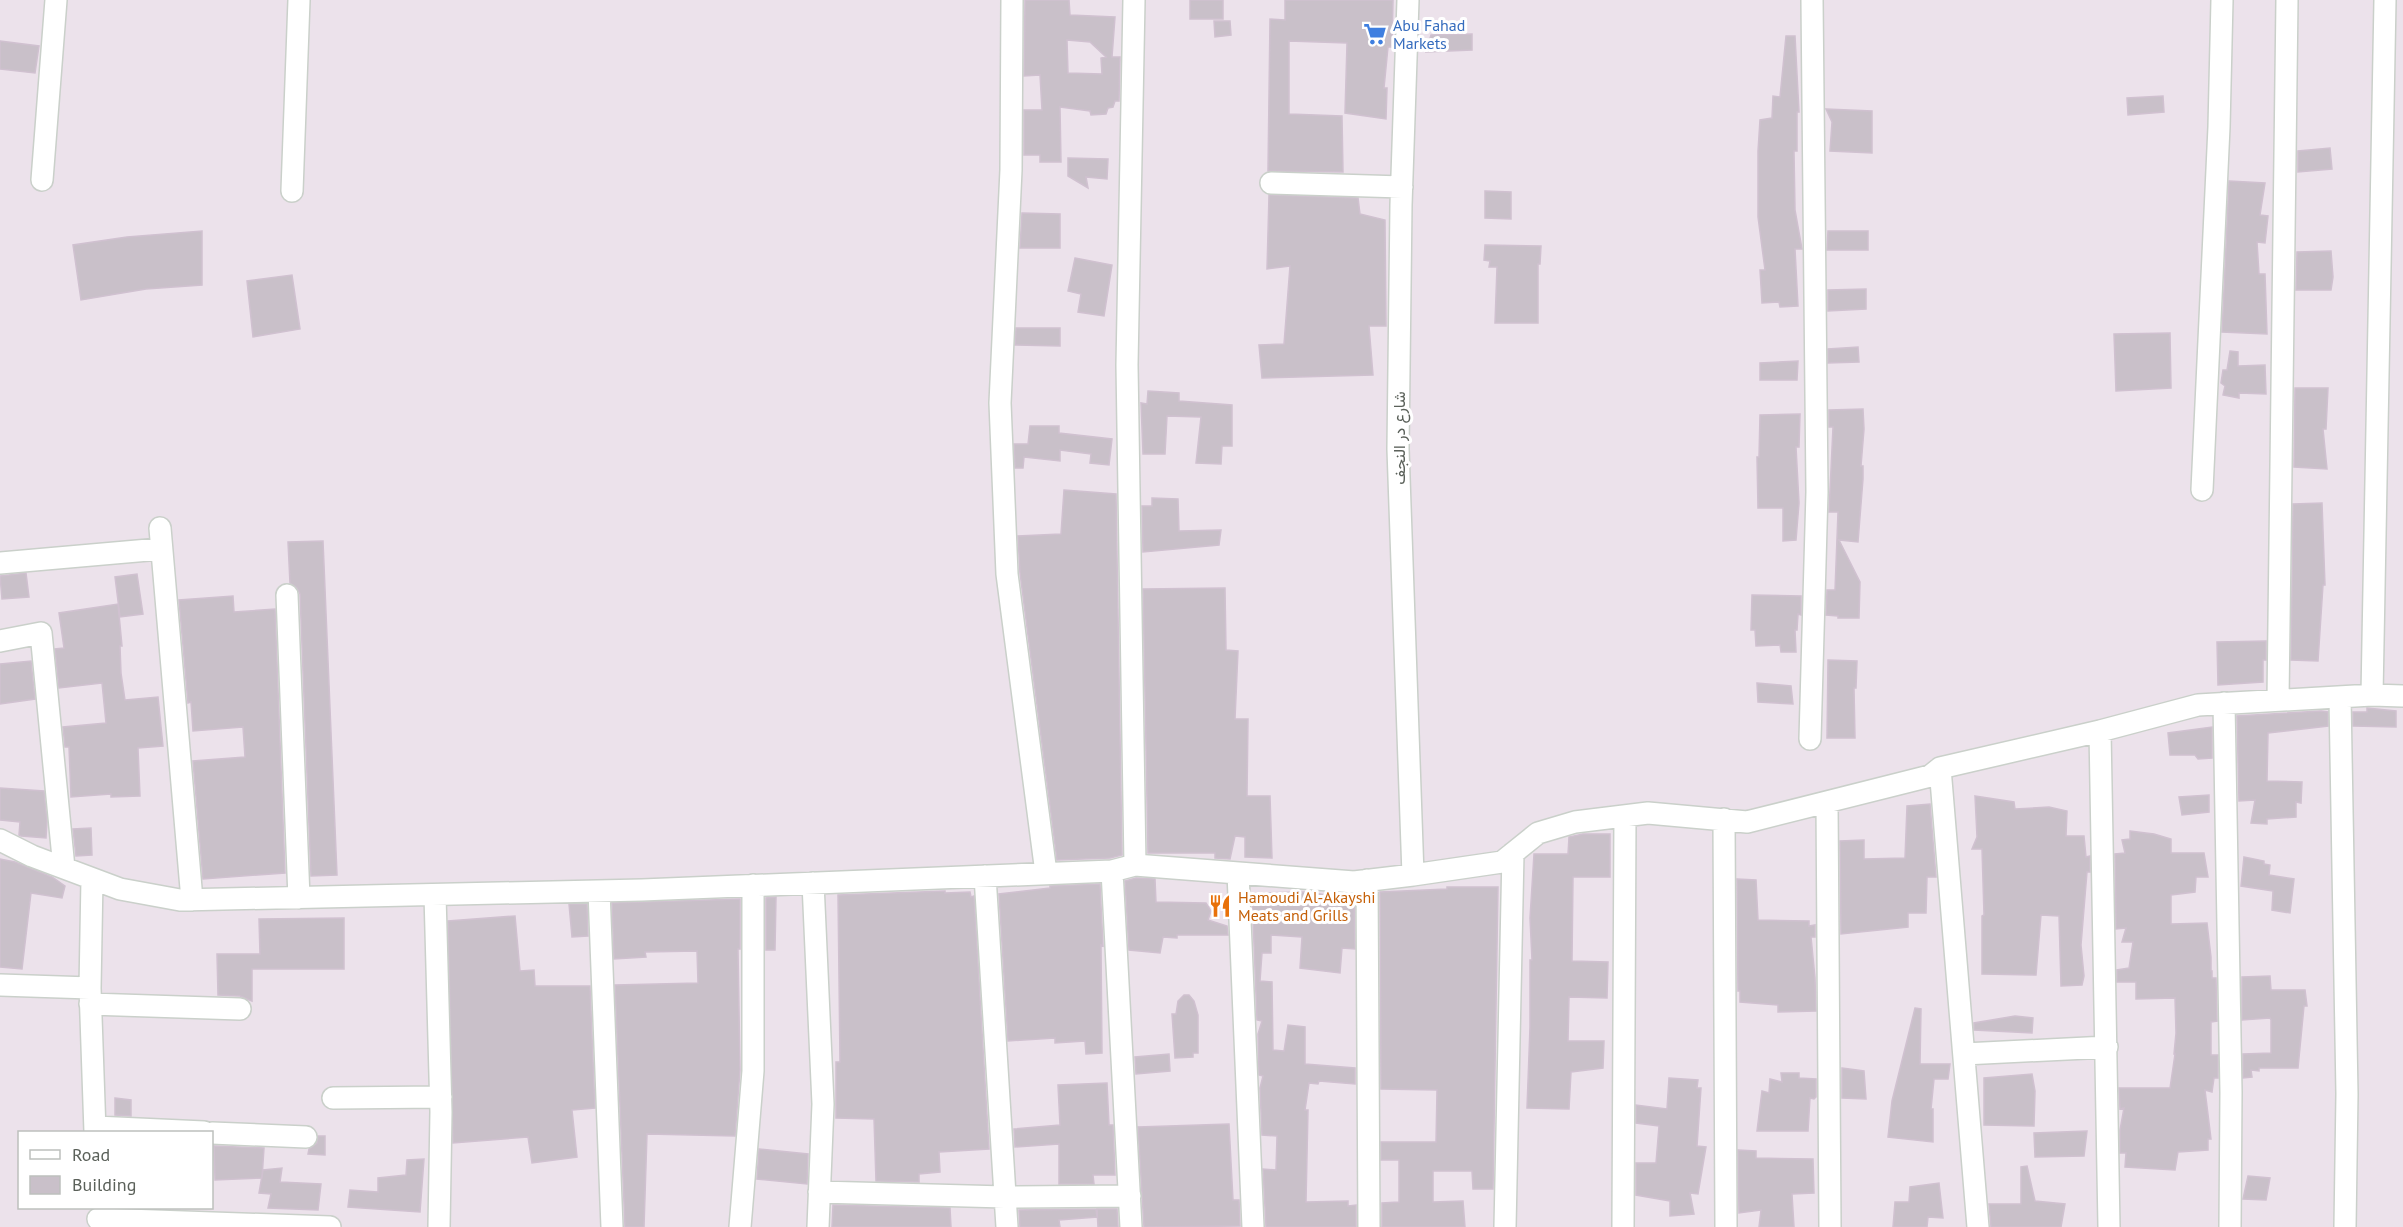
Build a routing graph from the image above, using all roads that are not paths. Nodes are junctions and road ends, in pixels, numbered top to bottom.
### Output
1 (56, 0) edge
2 (300, 0) edge
3 (1012, 0) edge
4 (1134, 0) edge
5 (1408, 0) edge
6 (1812, 0) edge
7 (2222, 0) edge
8 (2287, 0) edge
9 (2385, 0) edge
10 (42, 180) dead end
11 (1271, 183) dead end
12 (1402, 187) junction
13 (292, 190) dead end
14 (2202, 490) dead end
15 (160, 528) dead end
16 (160, 549) junction
17 (0, 563) edge
18 (287, 595) dead end
19 (0, 641) edge
20 (2372, 695) junction
21 (2403, 696) edge
22 (2340, 697) junction
23 (2278, 700) junction
24 (2224, 703) junction
25 (2100, 731) junction
26 (1810, 739) dead end
27 (1940, 768) junction
28 (1827, 802) junction
29 (1624, 816) junction
30 (1725, 819) junction
31 (0, 840) edge
32 (1513, 853) junction
33 (1135, 866) junction
34 (64, 868) junction
35 (1112, 871) junction
36 (1046, 873) junction
37 (1238, 873) junction
38 (1413, 875) junction
39 (985, 876) junction
40 (92, 879) junction
41 (1367, 880) junction
42 (813, 883) junction
43 (753, 885) junction
44 (599, 891) junction
45 (435, 895) junction
46 (299, 898) junction
47 (192, 900) junction
48 (0, 985) edge
49 (90, 996) junction
50 (240, 1009) dead end
51 (2107, 1047) junction
52 (1964, 1054) junction
53 (441, 1097) junction
54 (333, 1098) dead end
55 (95, 1130) edge
56 (150, 1131) edge
57 (213, 1133) edge
58 (306, 1137) dead end
59 (819, 1192) junction
60 (1130, 1196) junction
61 (1005, 1197) junction
62 (98, 1218) edge
63 (330, 1227) edge
64 (438, 1227) edge
65 (612, 1227) edge
66 (740, 1227) edge
67 (818, 1227) edge
68 (1007, 1227) edge
69 (1131, 1227) edge
70 (1253, 1227) edge
71 (1369, 1227) edge
72 (1504, 1227) edge
73 (1623, 1227) edge
74 (1726, 1227) edge
75 (1830, 1227) edge
76 (1978, 1227) edge
77 (2109, 1227) edge
78 (2230, 1227) edge
79 (2345, 1227) edge

1 - 10 street
2 - 13 street
3 - 36 street
4 - 33 street
5 - 12 street, شارع در النجف
6 - 26 street
7 - 14 street
8 - 23 street
9 - 20 street
11 - 12 street
12 - 38 street, شارع در النجف
15 - 16 street
16 - 17 street
16 - 47 street
18 - 46 street
19 - 34 street
20 - 21 street
20 - 22 street
22 - 23 street
22 - 79 street
23 - 24 street
24 - 25 street
24 - 78 street
25 - 27 street
25 - 51 street
27 - 28 street
27 - 52 street
28 - 30 street
28 - 75 street
29 - 30 street
29 - 32 street
29 - 73 street
30 - 74 street
31 - 34 street
32 - 38 street
32 - 72 street
33 - 35 street
33 - 37 street
34 - 40 street
35 - 36 street
35 - 60 street
36 - 39 street
37 - 41 street
37 - 70 street
38 - 41 street
39 - 42 street
39 - 61 street
40 - 47 street
40 - 49 street
41 - 71 street
42 - 43 street
42 - 59 street
43 - 44 street
43 - 66 street
44 - 45 street
44 - 65 street
45 - 46 street
45 - 53 street
46 - 47 street
48 - 49 street
49 - 50 street
49 - 55 street
51 - 52 street
51 - 77 street
52 - 76 street
53 - 54 street
53 - 64 street
55 - 56 street
57 - 58 street
59 - 61 street
59 - 67 street
60 - 61 street
60 - 69 street
61 - 68 street
62 - 63 street

